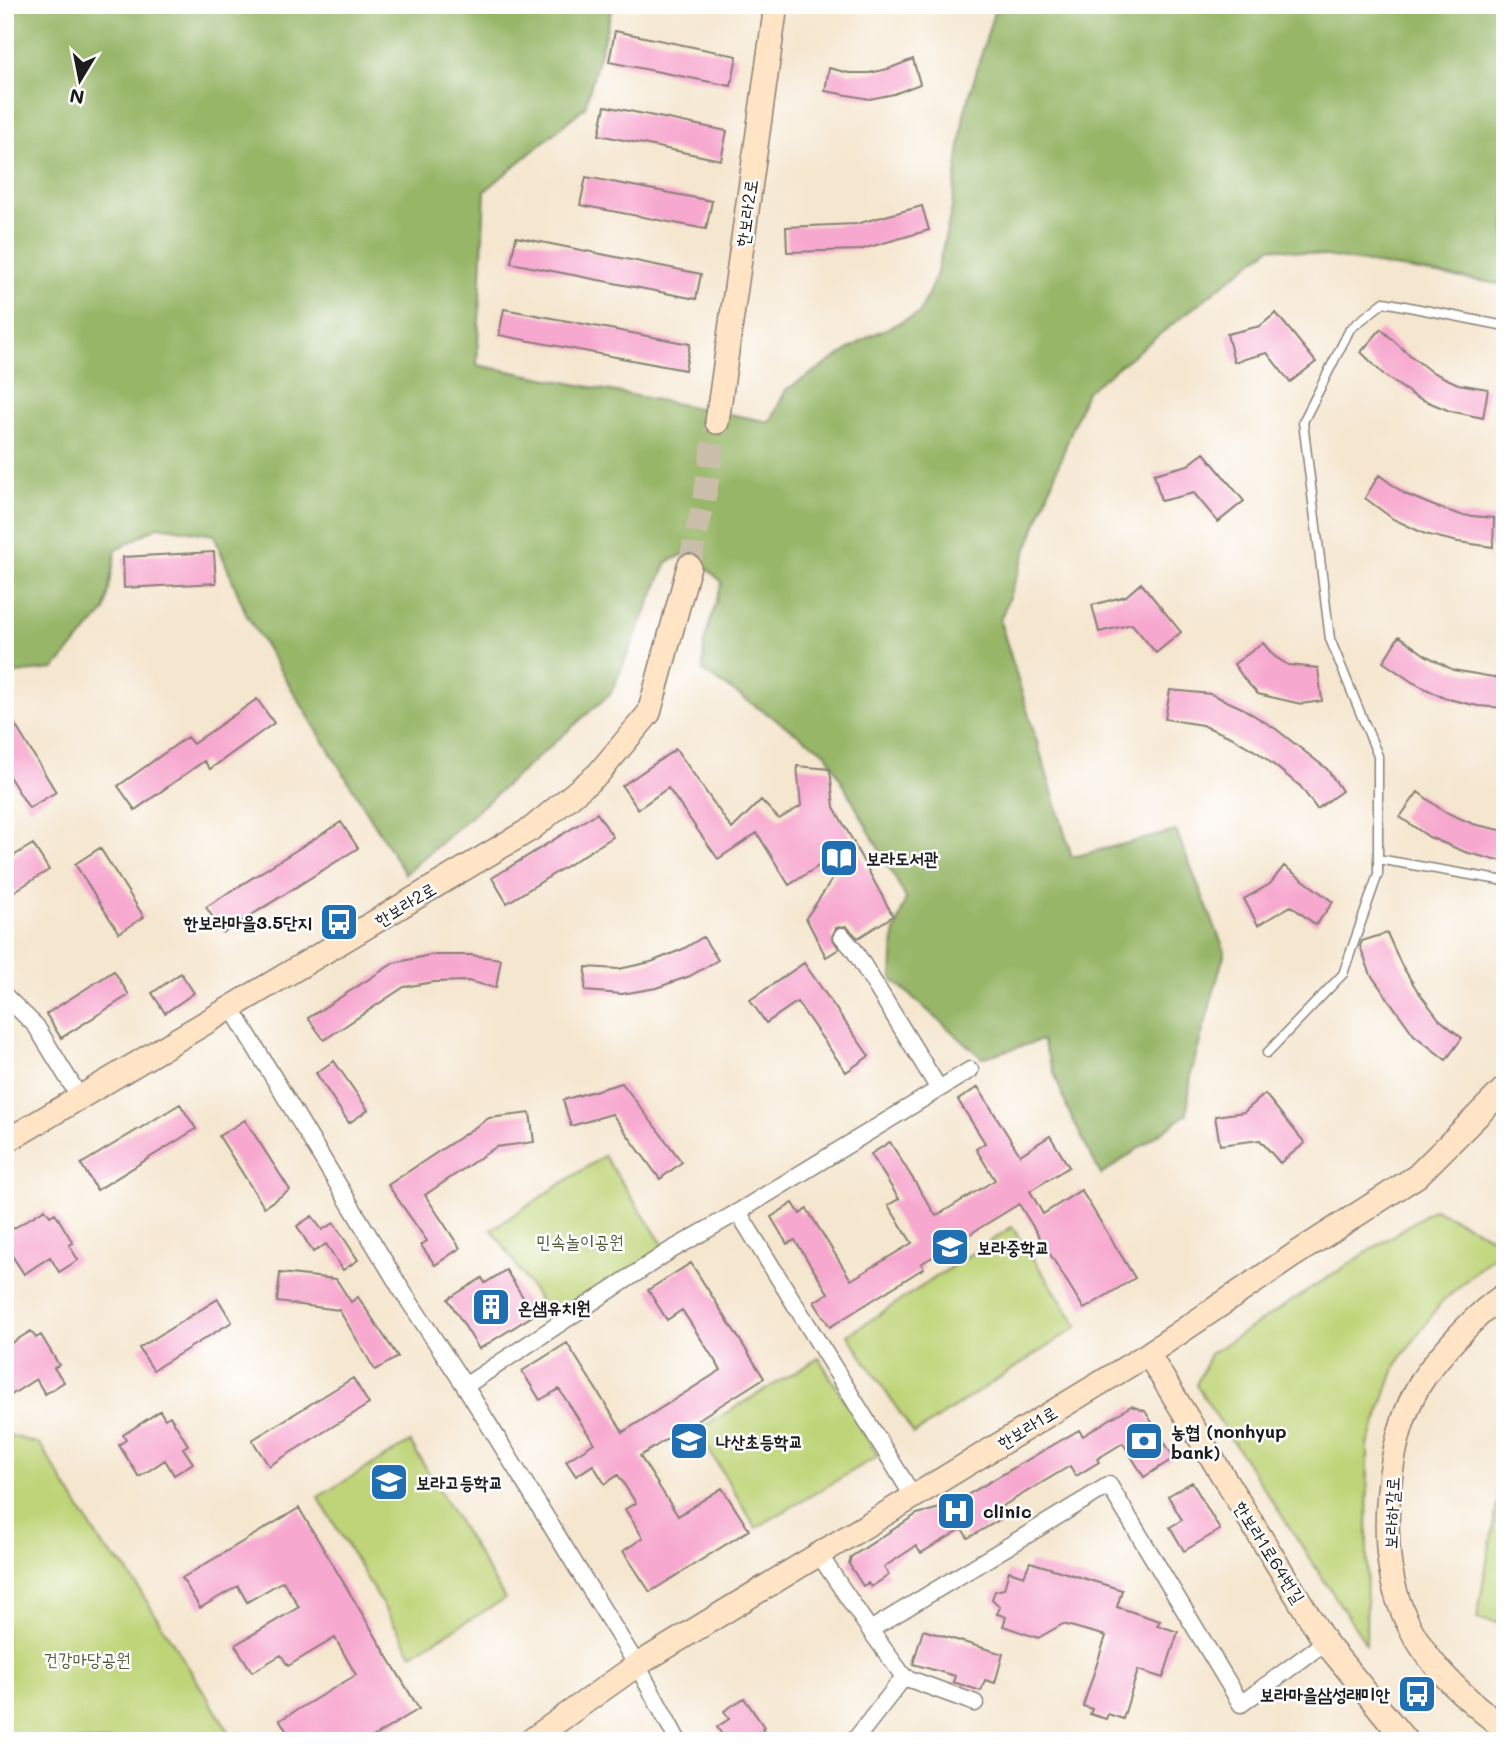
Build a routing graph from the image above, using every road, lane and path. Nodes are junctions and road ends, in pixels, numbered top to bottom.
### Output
1 (776, 5) edge
2 (1505, 326) edge
3 (717, 422) tunnel mouth
4 (689, 566) tunnel mouth
5 (1378, 859) junction
6 (1505, 881) edge
7 (842, 936) dead end
8 (5, 996) edge
9 (231, 1007) junction
10 (1267, 1052) dead end
11 (970, 1070) dead end
12 (1505, 1088) edge
13 (939, 1089) junction
14 (80, 1098) junction
15 (5, 1142) edge
16 (738, 1212) junction
17 (1505, 1294) edge
18 (1148, 1354) junction
19 (465, 1386) junction
20 (913, 1496) junction
21 (818, 1553) junction
22 (870, 1630) junction
23 (1325, 1642) junction
24 (637, 1665) junction
25 (904, 1677) junction
26 (975, 1703) dead end
27 (1505, 1729) edge
28 (530, 1741) edge
29 (678, 1741) edge
30 (854, 1741) edge
31 (1406, 1741) edge

1 - 3 street, 한보라2로
2 - 5 lane
4 - 9 street, 한보라2로
5 - 6 lane
5 - 10 lane
7 - 13 street
8 - 14 street
9 - 14 street, 한보라2로
9 - 19 street
11 - 13 street
12 - 18 street, 한보라1로
13 - 16 street
14 - 15 street, 한보라2로
16 - 19 street
16 - 20 street
17 - 27 street, 보라하갈로
18 - 20 street, 한보라1로
18 - 23 street, 한보라1로64번길
19 - 24 street
20 - 21 street, 한보라1로
21 - 22 street
21 - 24 street, 한보라1로
22 - 23 street
22 - 25 street
23 - 31 street, 한보라1로64번길
24 - 28 street, 한보라1로
24 - 29 street
25 - 26 street
25 - 30 street

